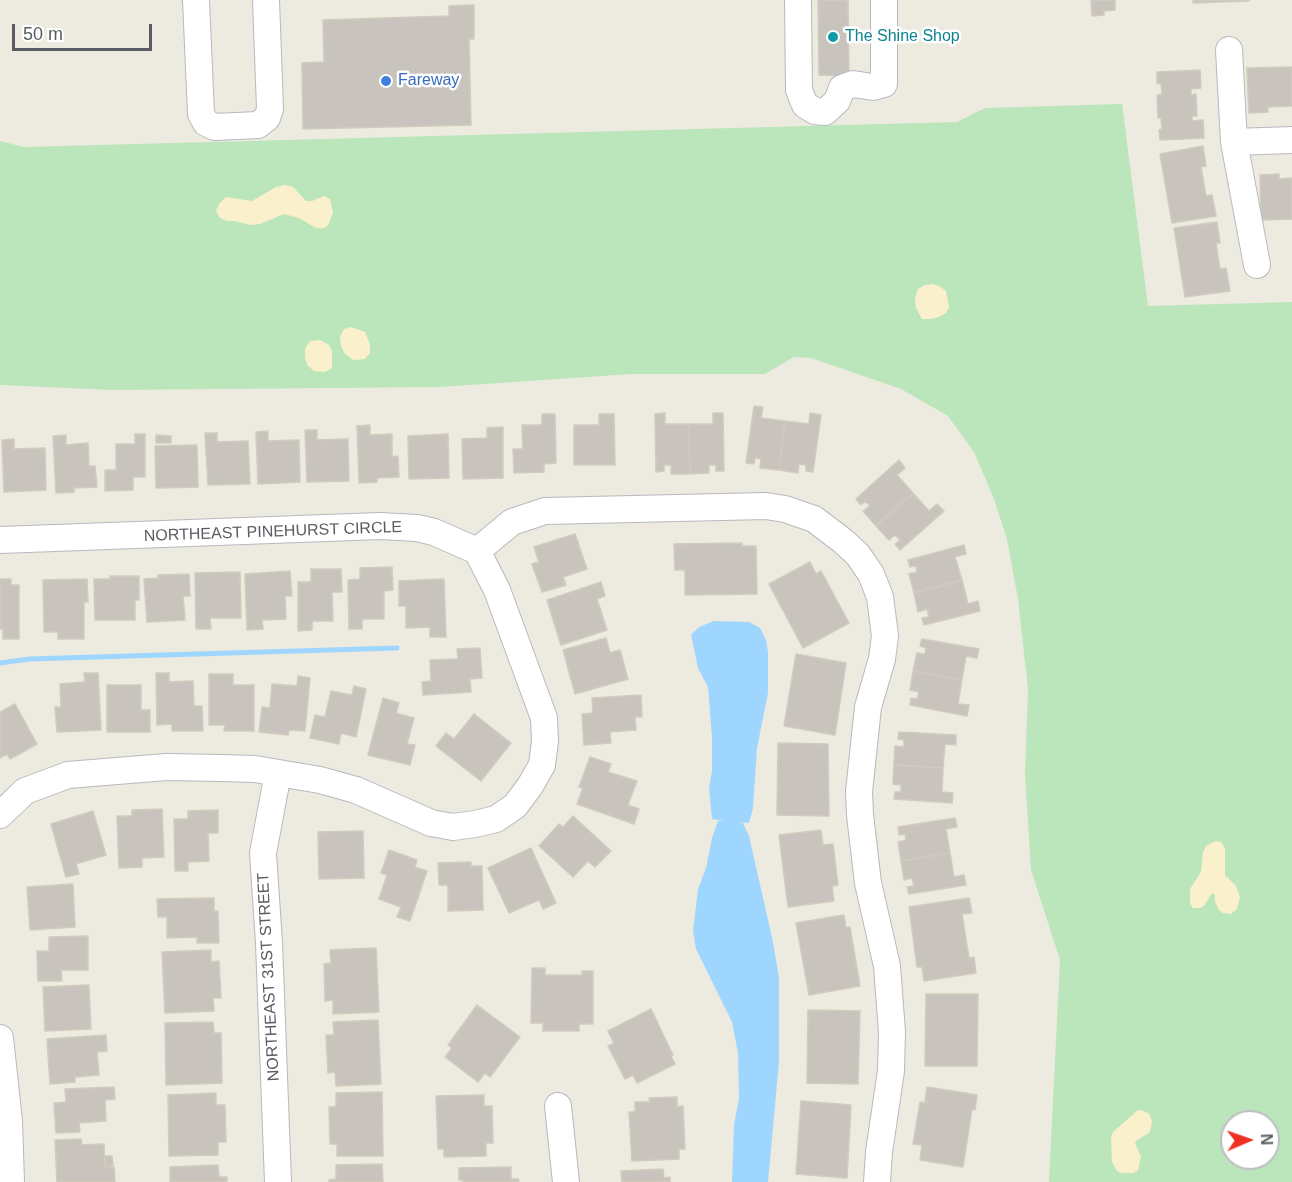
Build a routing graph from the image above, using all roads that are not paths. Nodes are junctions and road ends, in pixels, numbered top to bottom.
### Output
1 (196, 0) edge
2 (267, 0) edge
3 (798, 0) edge
4 (884, 0) edge
5 (1229, 50) dead end
6 (1292, 140) edge
7 (1234, 142) junction
8 (1257, 265) dead end
9 (0, 540) edge
10 (477, 551) junction
11 (278, 773) junction
12 (0, 815) edge
13 (0, 1038) edge
14 (558, 1106) dead end
15 (10, 1182) edge
16 (278, 1182) edge
17 (566, 1182) edge
18 (877, 1182) edge

1 - 2 street
3 - 4 street
5 - 7 street
6 - 7 street
7 - 8 street
9 - 10 street, NORTHEAST PINEHURST CIRCLE
10 - 11 street
10 - 18 street
11 - 12 street
11 - 16 street, NORTHEAST 31ST STREET
13 - 15 street
14 - 17 street

